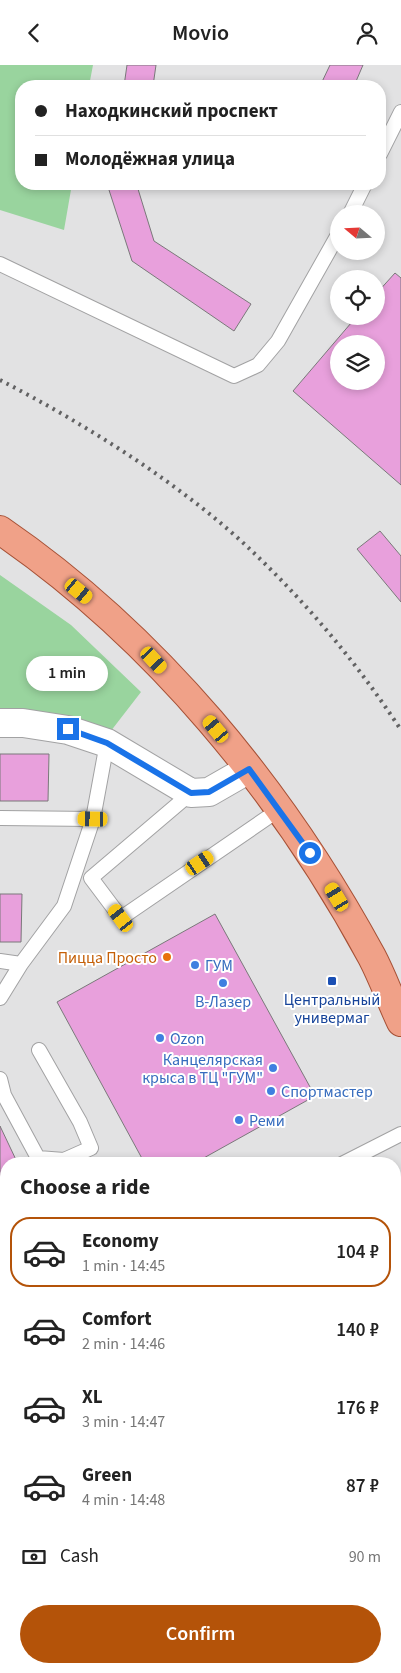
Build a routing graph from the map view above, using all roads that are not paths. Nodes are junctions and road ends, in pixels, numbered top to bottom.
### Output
1 (401, 112) edge
2 (386, 142) edge
3 (363, 190) edge
4 (355, 205) edge
5 (330, 249) edge
6 (0, 265) edge
7 (0, 530) edge
8 (0, 723) edge
9 (107, 743) junction
10 (249, 769) junction
11 (191, 793) junction
12 (280, 809) junction
13 (0, 818) edge
14 (93, 819) junction
15 (0, 961) edge
16 (21, 964) junction
17 (0, 998) edge
18 (401, 1023) edge
19 (39, 1050) dead end
20 (0, 1079) edge
21 (401, 1135) edge
22 (36, 1157) edge
23 (71, 1157) edge
24 (356, 1157) edge

1 - 2 lane
3 - 4 lane
5 - 6 lane
7 - 10 main road
8 - 9 street
9 - 11 street
9 - 14 lane
10 - 11 street
10 - 12 main road
11 - 12 lane
12 - 18 main road
13 - 14 lane
14 - 16 lane
15 - 16 lane
16 - 17 lane
19 - 23 lane
20 - 22 lane
21 - 24 lane

